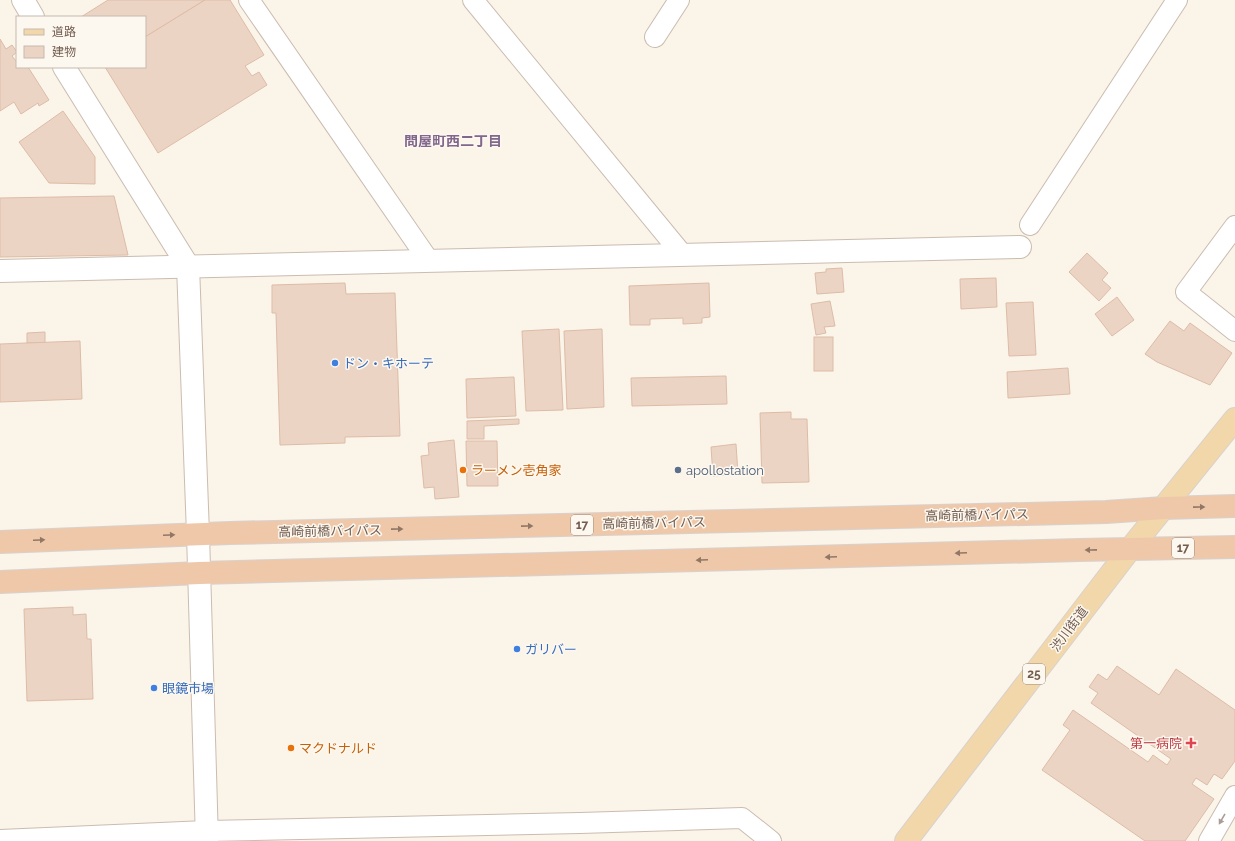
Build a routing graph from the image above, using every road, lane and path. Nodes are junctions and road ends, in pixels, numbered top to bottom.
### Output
1 (23, 0) edge
2 (249, 0) edge
3 (473, 0) edge
4 (679, 0) edge
5 (1177, 0) edge
6 (32, 16) edge
7 (655, 37) dead end
8 (65, 68) edge
9 (1030, 225) dead end
10 (1235, 226) edge
11 (1020, 246) dead end
12 (682, 254) junction
13 (429, 261) junction
14 (188, 266) junction
15 (0, 270) edge
16 (1235, 331) edge
17 (1235, 419) edge
18 (1235, 506) edge
19 (1164, 508) junction
20 (198, 534) junction
21 (0, 542) edge
22 (1235, 547) edge
23 (1130, 549) junction
24 (199, 573) junction
25 (0, 582) edge
26 (1235, 796) edge
27 (580, 832) edge
28 (206, 836) edge
29 (0, 840) edge
30 (26, 840) edge
31 (771, 841) edge
32 (906, 841) edge
33 (1209, 841) edge

1 - 6 street
2 - 13 street
3 - 12 street
4 - 7 street
5 - 9 street
8 - 14 street
10 - 16 street
11 - 12 street
12 - 13 street
13 - 14 street
14 - 15 street
14 - 20 street
17 - 19 main road, 渋川街道 / 25
19 -> 18 highway, 高崎前橋バイパス / 17
20 -> 19 highway, 高崎前橋バイパス / 17
19 - 23 main road, 渋川街道 / 25
21 -> 20 highway, 高崎前橋バイパス / 17
20 - 24 street
22 - 23 highway, 17
23 -> 24 highway, 17
23 - 32 main road, 渋川街道 / 25
24 - 25 highway, 17
24 - 28 street
26 -> 33 street
27 - 28 street
27 - 31 street
28 - 30 street
29 - 30 street

